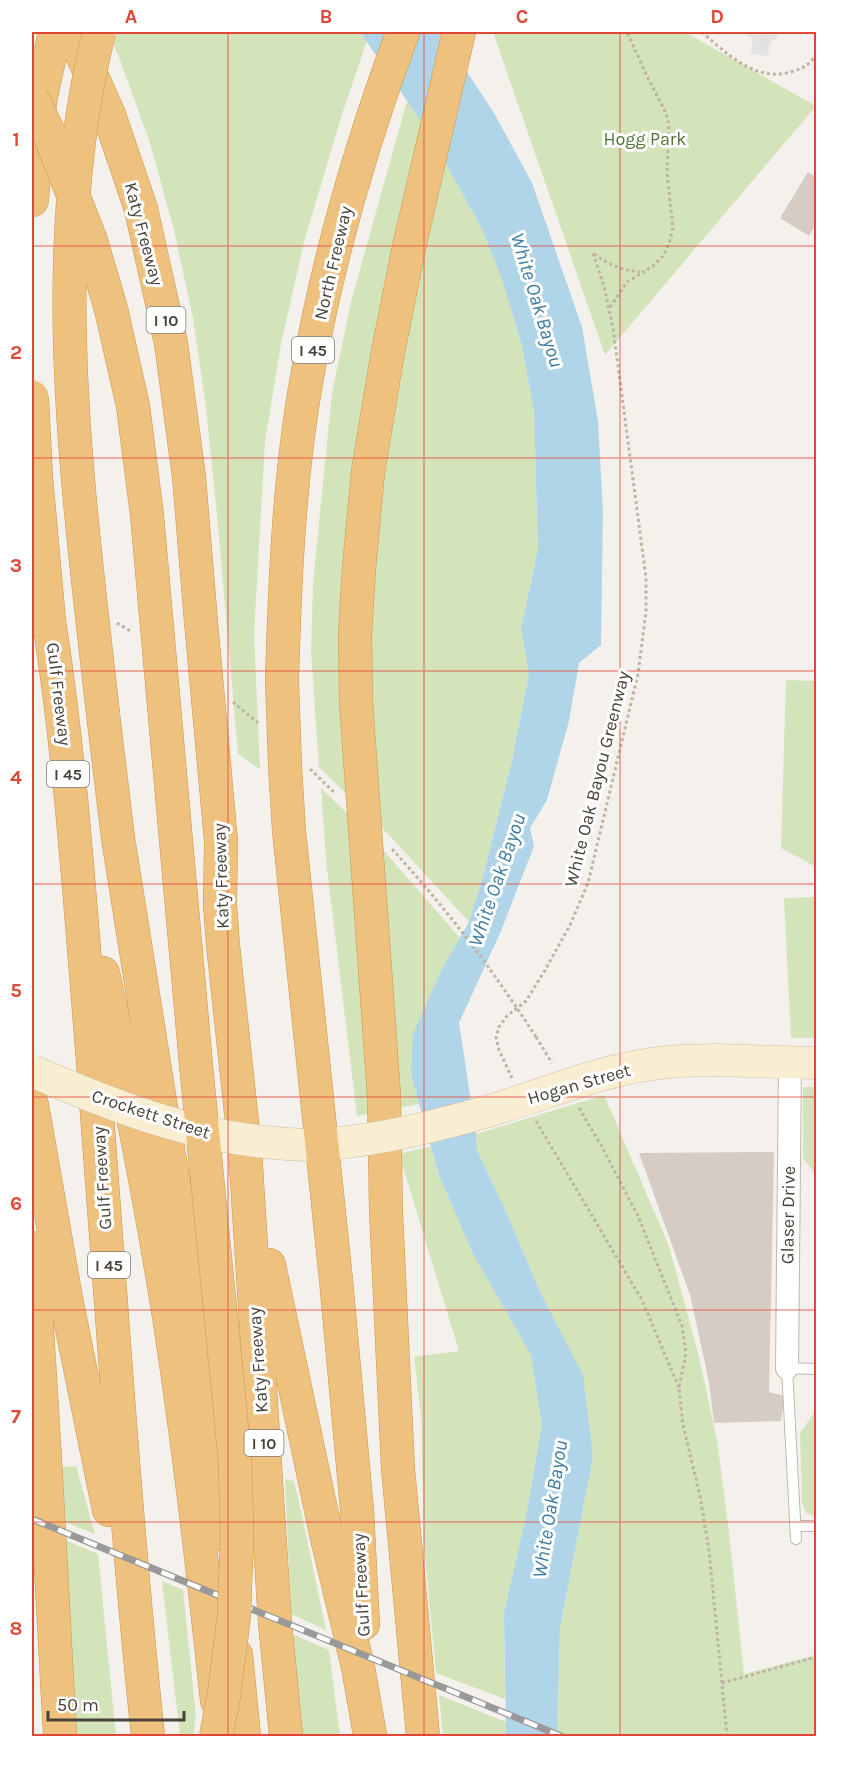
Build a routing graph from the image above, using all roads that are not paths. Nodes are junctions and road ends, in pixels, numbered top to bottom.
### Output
1 (55, 32) edge
2 (72, 32) edge
3 (99, 32) edge
4 (403, 32) edge
5 (459, 32) edge
6 (32, 98) edge
7 (32, 200) edge
8 (32, 397) edge
9 (282, 680) joint
10 (76, 845) junction
11 (803, 1062) edge
12 (32, 1071) edge
13 (32, 1106) edge
14 (347, 1141) joint
15 (245, 1150) junction
16 (32, 1248) edge
17 (787, 1368) junction
18 (816, 1369) edge
19 (795, 1526) junction
20 (816, 1526) edge
21 (796, 1539) dead end
22 (143, 1684) junction
23 (370, 1736) edge
24 (60, 1737) edge
25 (148, 1737) edge
26 (218, 1737) edge
27 (244, 1737) edge
28 (286, 1737) edge
29 (423, 1737) edge

1 - 7 highway, bridge
2 - 15 highway, Katy Freeway / I 10, bridge
3 - 27 highway, bridge
4 - 9 highway, North Freeway / I 45
5 - 29 highway, bridge
6 - 26 highway, bridge
8 - 10 highway, Gulf Freeway / I 45, bridge
9 - 23 highway, Gulf Freeway / I 45, bridge
10 - 22 highway, Gulf Freeway / I 45
10 - 26 highway
11 - 14 main road, Hogan Street, bridge
11 - 17 street, Glaser Drive
12 - 14 main road, Crockett Street, bridge
13 - 22 highway
15 - 23 highway
15 - 28 highway, Katy Freeway / I 10
16 - 24 highway
17 - 18 lane
17 - 19 lane
19 - 20 lane
19 - 21 lane
22 - 25 highway, Gulf Freeway / I 45

